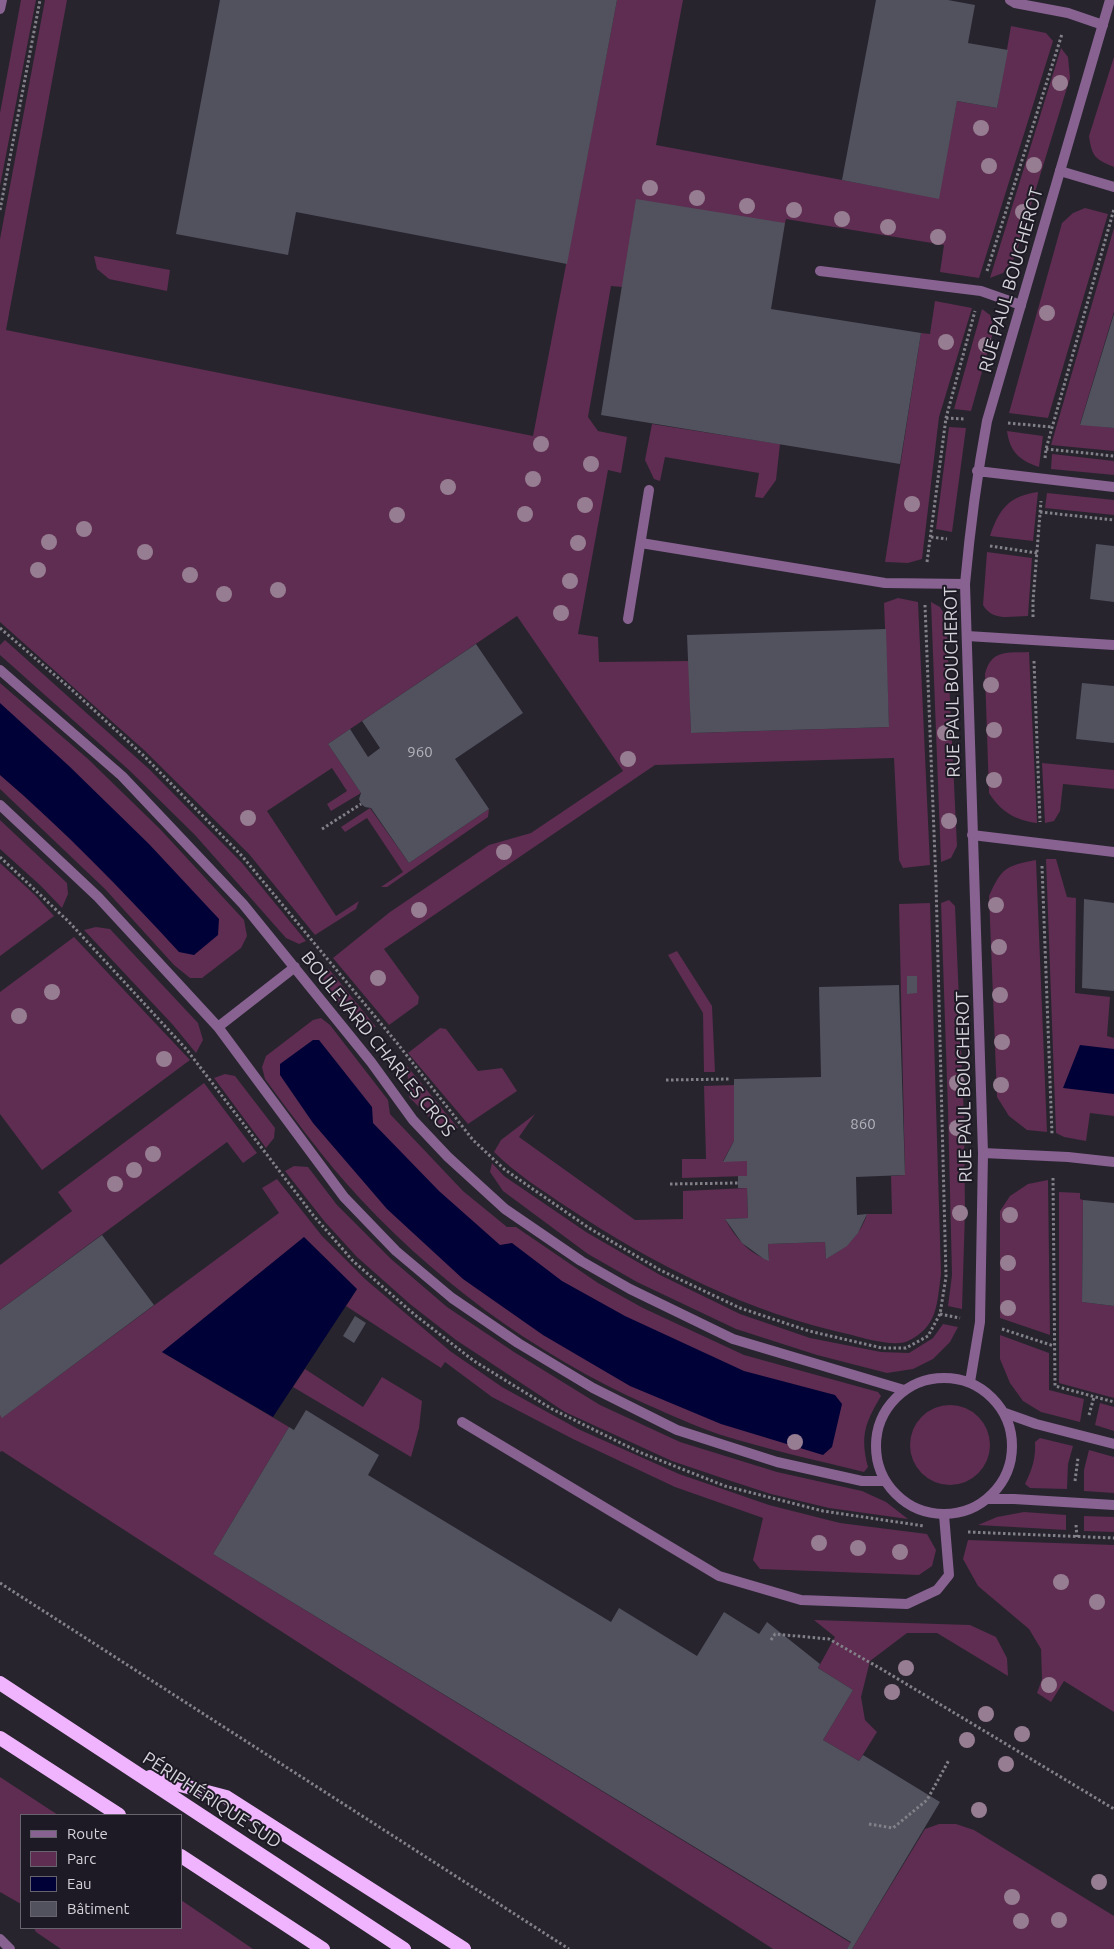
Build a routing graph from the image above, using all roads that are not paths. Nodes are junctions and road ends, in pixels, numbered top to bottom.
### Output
1 (2, 0) edge
2 (1010, 0) edge
3 (1110, 0) edge
4 (0, 9) edge
5 (1103, 25) junction
6 (1060, 171) junction
7 (1114, 187) edge
8 (820, 271) dead end
9 (1021, 305) junction
10 (977, 471) junction
11 (1114, 487) edge
12 (649, 490) dead end
13 (641, 543) junction
14 (965, 584) junction
15 (628, 619) dead end
16 (967, 636) junction
17 (1114, 645) edge
18 (0, 670) edge
19 (0, 805) edge
20 (972, 835) junction
21 (1114, 852) edge
22 (295, 967) junction
23 (218, 1027) junction
24 (983, 1153) junction
25 (1114, 1162) edge
26 (970, 1382) junction
27 (904, 1390) junction
28 (1005, 1413) junction
29 (462, 1422) dead end
30 (1114, 1444) edge
31 (885, 1480) junction
32 (988, 1500) junction
33 (1114, 1505) edge
34 (944, 1515) junction
35 (0, 1683) edge
36 (0, 1738) edge
37 (140, 1774) junction
38 (117, 1814) edge
39 (182, 1857) edge
40 (0, 1939) edge
41 (10, 1949) edge
42 (323, 1949) edge
43 (404, 1949) edge
44 (464, 1949) edge

1 - 4 street
2 - 5 street
3 - 5 street, RUE PAUL BOUCHEROT
5 - 6 street, RUE PAUL BOUCHEROT
6 - 7 street
6 - 9 street, RUE PAUL BOUCHEROT
8 - 9 street
9 - 10 street, RUE PAUL BOUCHEROT
10 - 11 street
10 - 14 street, RUE PAUL BOUCHEROT
12 - 13 street
13 - 14 street
13 - 15 street
14 - 16 street, RUE PAUL BOUCHEROT
16 - 17 street
16 - 20 street, RUE PAUL BOUCHEROT
18 - 22 street, BOULEVARD CHARLES CROS
19 - 23 street
20 - 21 street
20 - 24 street, RUE PAUL BOUCHEROT
22 - 23 street
22 - 27 street, BOULEVARD CHARLES CROS
23 - 31 street
24 - 25 street
24 - 26 street, RUE PAUL BOUCHEROT
26 - 27 street
26 - 28 street
27 - 31 street
28 - 30 street
28 - 32 street
29 - 34 street
31 - 34 street
32 - 33 street
32 - 34 street
35 - 37 highway, PÉRIPHÉRIQUE SUD
36 - 38 highway
37 - 43 highway, PÉRIPHÉRIQUE SUD
37 - 44 highway
39 - 42 highway
40 - 41 street

